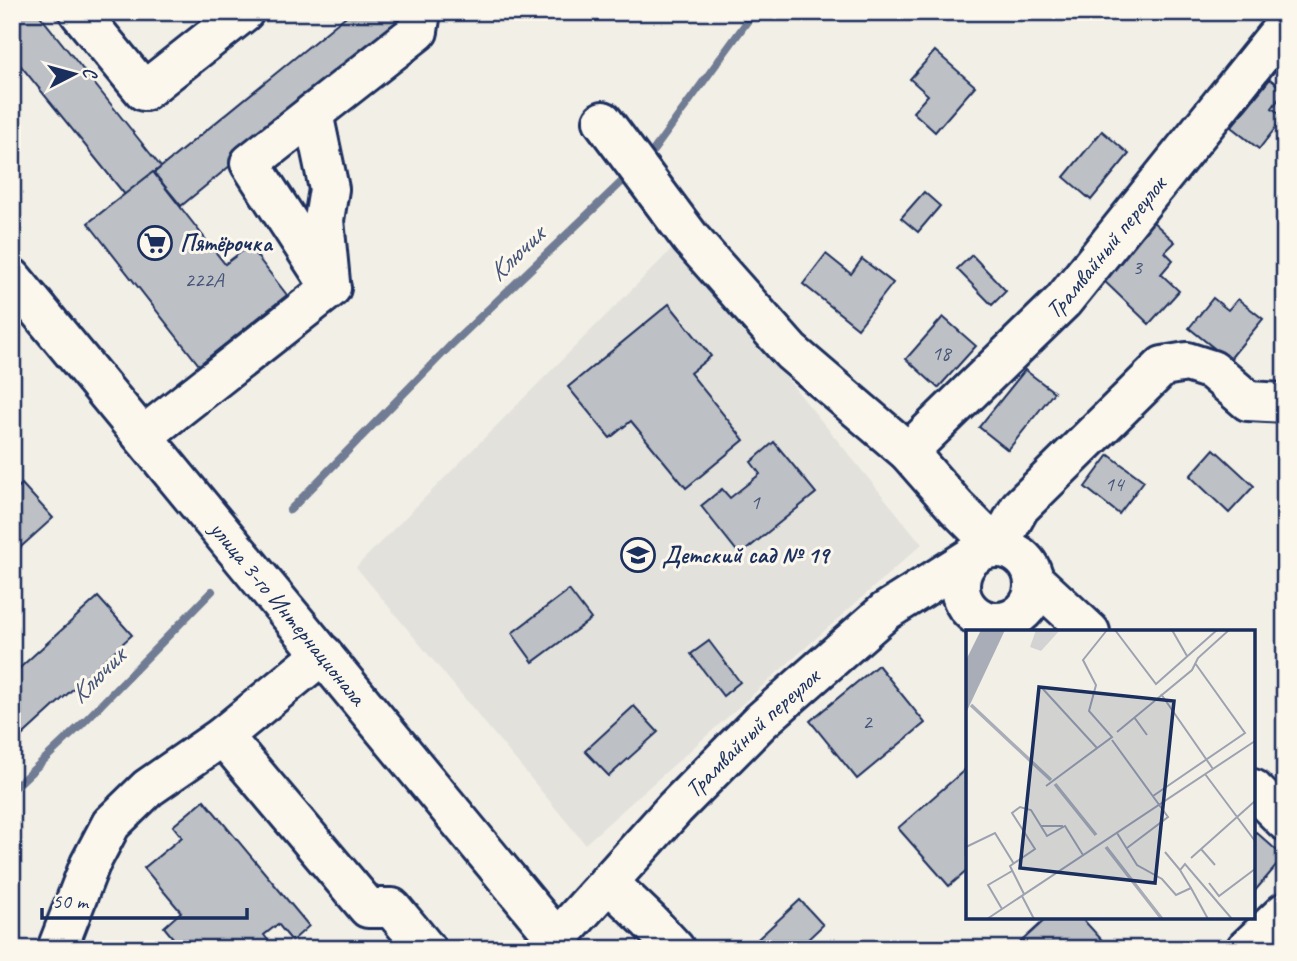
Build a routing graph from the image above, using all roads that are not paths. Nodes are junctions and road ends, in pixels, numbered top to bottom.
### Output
1 (79, 12) edge
2 (244, 12) edge
3 (421, 12) edge
4 (1285, 25) edge
5 (313, 113) junction
6 (603, 121) dead end
7 (12, 278) edge
8 (331, 288) junction
9 (1285, 403) edge
10 (143, 436) junction
11 (908, 452) junction
12 (985, 552) junction
13 (1034, 580) junction
14 (911, 594) junction
15 (964, 603) junction
16 (1011, 627) edge
17 (1088, 630) edge
18 (323, 654) junction
19 (223, 736) junction
20 (1255, 791) edge
21 (1285, 821) edge
22 (608, 882) junction
23 (1285, 912) edge
24 (556, 945) edge
25 (57, 949) edge
26 (426, 949) edge
27 (675, 949) edge
28 (1246, 949) edge

1 - 2 street
3 - 5 street
4 - 11 street, Трамвайный переулок
5 - 8 street
5 - 8 street
6 - 11 street
7 - 10 street, улица 3-го Интернационала
8 - 10 street
9 - 12 street
10 - 18 street, улица 3-го Интернационала
11 - 12 street
12 - 13 street
12 - 14 street, Трамвайный переулок
12 - 15 street
13 - 16 street
13 - 17 street
14 - 15 street
14 - 22 street, Трамвайный переулок
15 - 16 street
18 - 19 street
18 - 24 street, улица 3-го Интернационала
19 - 25 street
19 - 26 street
20 - 21 street
22 - 24 street, Трамвайный переулок
22 - 27 street
23 - 28 street

